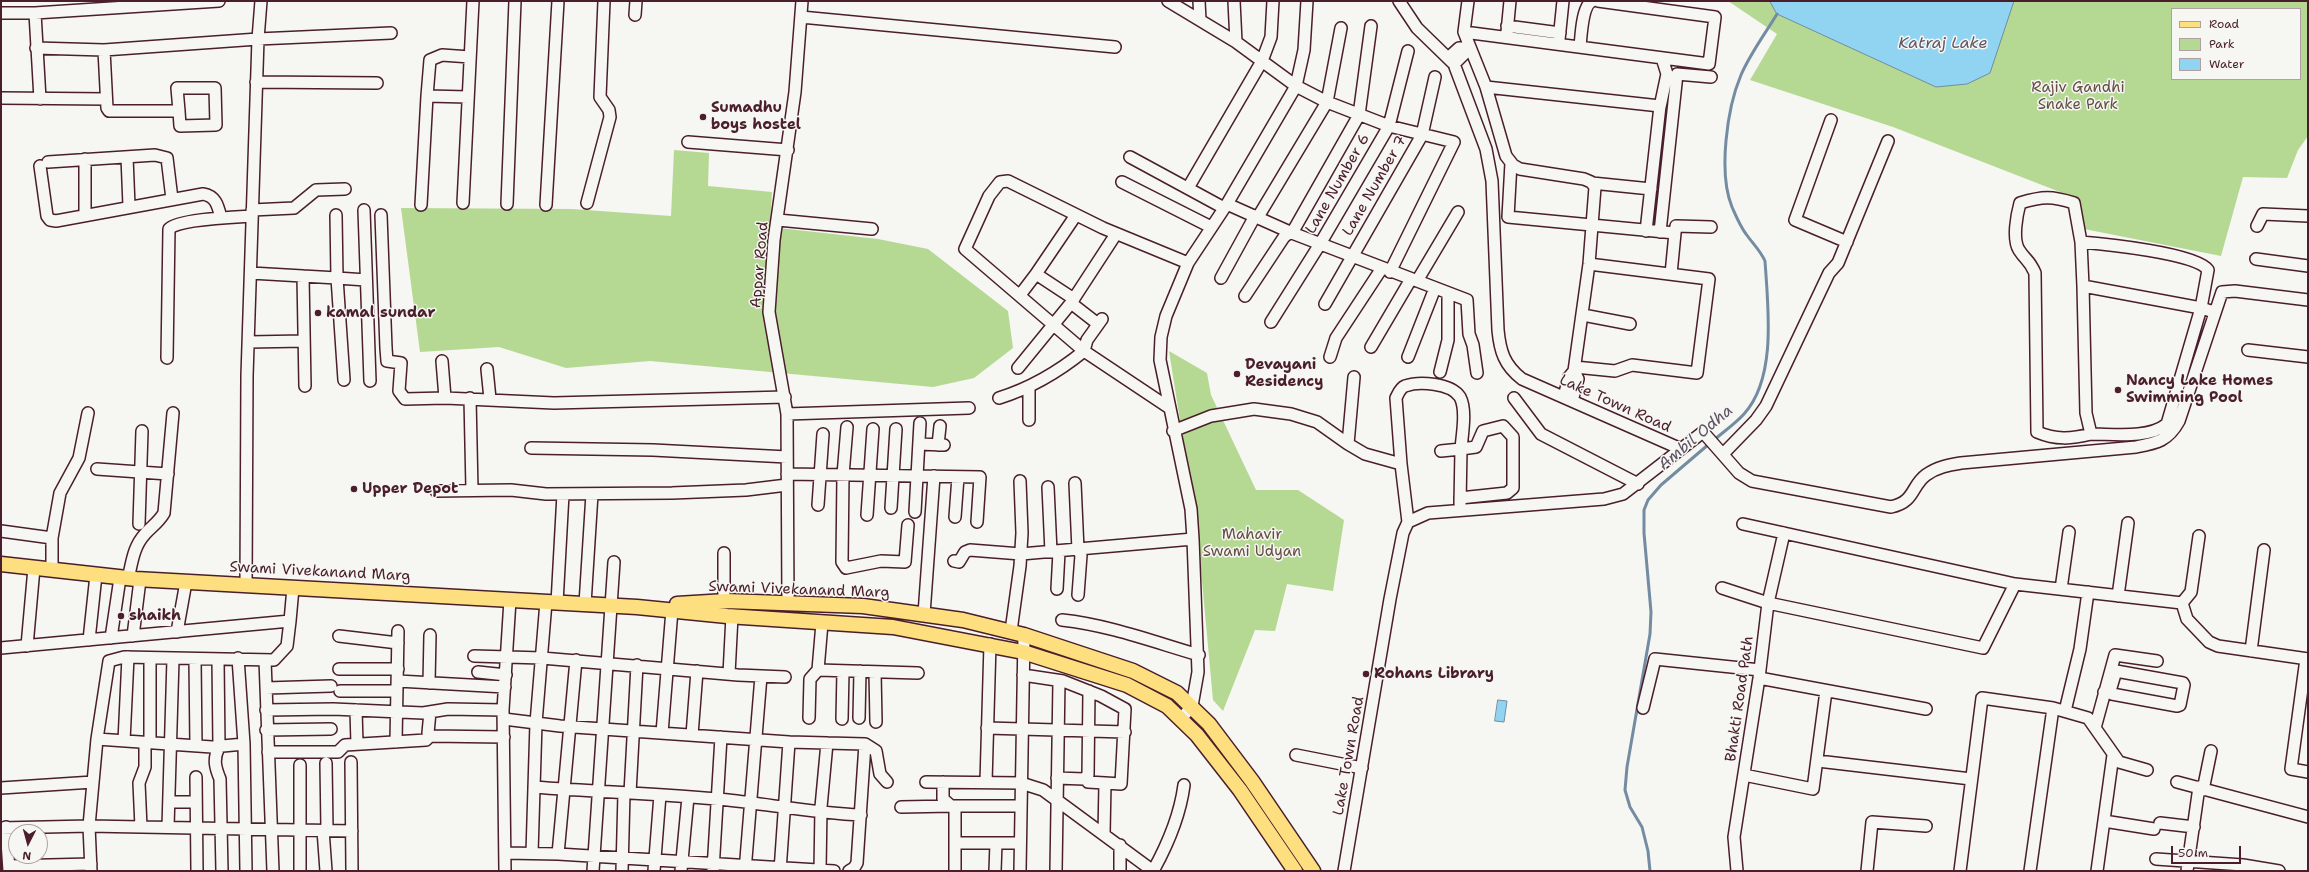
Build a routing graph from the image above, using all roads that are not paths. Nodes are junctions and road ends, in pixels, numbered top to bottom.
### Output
1 (219, 1) edge
2 (261, 1) edge
3 (473, 1) edge
4 (515, 1) edge
5 (558, 1) edge
6 (604, 1) edge
7 (636, 1) edge
8 (802, 1) edge
9 (1168, 1) edge
10 (1199, 1) edge
11 (1234, 1) edge
12 (1273, 1) edge
13 (1307, 1) edge
14 (1399, 1) edge
15 (1468, 1) edge
16 (1510, 1) edge
17 (1563, 1) edge
18 (1592, 1) edge
19 (1598, 1) edge
20 (1, 13) edge
21 (34, 13) junction
22 (635, 15) dead end
23 (801, 17) junction
24 (1200, 20) junction
25 (1370, 26) dead end
26 (1507, 26) junction
27 (1341, 28) dead end
28 (1464, 32) junction
29 (391, 33) dead end
30 (1560, 33) junction
31 (1506, 38) junction
32 (258, 39) junction
33 (1236, 42) junction
34 (1559, 45) junction
35 (1467, 46) junction
36 (1115, 47) dead end
37 (1580, 47) junction
38 (36, 48) junction
39 (104, 50) junction
40 (1408, 51) dead end
41 (470, 57) junction
42 (1662, 58) junction
43 (1262, 61) junction
44 (1451, 61) junction
45 (1435, 77) dead end
46 (1711, 77) dead end
47 (256, 82) junction
48 (377, 83) dead end
49 (1296, 86) junction
50 (1486, 87) junction
51 (427, 96) junction
52 (468, 97) junction
53 (1, 98) edge
54 (40, 99) junction
55 (106, 99) junction
56 (1327, 102) junction
57 (1660, 107) junction
58 (179, 111) junction
59 (1359, 115) junction
60 (1831, 120) dead end
61 (1390, 126) junction
62 (1422, 135) junction
63 (1888, 141) dead end
64 (688, 142) dead end
65 (788, 150) junction
66 (127, 156) junction
67 (1130, 157) dead end
68 (85, 159) junction
69 (1511, 163) junction
70 (1122, 182) dead end
71 (1592, 183) junction
72 (1188, 188) junction
73 (345, 189) dead end
74 (1651, 189) junction
75 (172, 199) junction
76 (463, 203) dead end
77 (507, 204) dead end
78 (587, 204) dead end
79 (421, 205) dead end
80 (546, 205) dead end
81 (129, 206) junction
82 (1226, 206) junction
83 (364, 210) dead end
84 (1458, 212) dead end
85 (252, 213) junction
86 (85, 215) junction
87 (336, 215) dead end
88 (381, 215) dead end
89 (1076, 215) junction
90 (2308, 216) edge
91 (1257, 217) junction
92 (221, 218) junction
93 (778, 220) junction
94 (1592, 226) junction
95 (2257, 226) dead end
96 (1211, 227) junction
97 (1711, 227) dead end
98 (872, 229) dead end
99 (1646, 231) junction
100 (1291, 232) junction
101 (1660, 232) junction
102 (1116, 234) junction
103 (1675, 234) junction
104 (1847, 242) junction
105 (2081, 242) junction
106 (1320, 244) junction
107 (1351, 256) junction
108 (2256, 260) dead end
109 (1188, 262) junction
110 (1589, 264) junction
111 (2308, 266) edge
112 (1386, 270) junction
113 (251, 273) junction
114 (1036, 274) junction
115 (1671, 274) junction
116 (303, 276) junction
117 (337, 278) junction
118 (1221, 278) dead end
119 (366, 280) junction
120 (1414, 280) junction
121 (2083, 286) junction
122 (1435, 288) junction
123 (1448, 293) junction
124 (1020, 295) junction
125 (1245, 296) dead end
126 (2308, 300) edge
127 (1072, 301) junction
128 (1325, 304) dead end
129 (2201, 308) junction
130 (2214, 312) junction
131 (1582, 314) junction
132 (1271, 322) dead end
133 (1630, 324) dead end
134 (1054, 325) junction
135 (304, 341) junction
136 (248, 342) junction
137 (1371, 347) dead end
138 (2248, 350) dead end
139 (1084, 351) junction
140 (1408, 357) dead end
141 (2308, 357) edge
142 (167, 358) dead end
143 (1330, 358) dead end
144 (442, 361) dead end
145 (1018, 368) dead end
146 (487, 369) dead end
147 (1574, 369) junction
148 (1440, 372) dead end
149 (1476, 373) dead end
150 (1354, 377) dead end
151 (344, 380) dead end
152 (370, 381) dead end
153 (305, 386) dead end
154 (1029, 387) junction
155 (785, 397) junction
156 (445, 398) junction
157 (470, 398) junction
158 (999, 398) dead end
159 (1514, 398) dead end
160 (490, 399) junction
161 (1568, 399) junction
162 (1168, 407) junction
163 (969, 408) dead end
164 (88, 413) dead end
165 (173, 413) dead end
166 (787, 414) junction
167 (1029, 420) dead end
168 (920, 423) dead end
169 (940, 426) dead end
170 (847, 427) dead end
171 (873, 429) dead end
172 (896, 429) dead end
173 (142, 431) dead end
174 (1173, 431) junction
175 (823, 434) dead end
176 (2091, 434) junction
177 (919, 444) junction
178 (1348, 444) junction
179 (531, 448) dead end
180 (1461, 449) junction
181 (1682, 449) junction
182 (1721, 450) junction
183 (1441, 451) dead end
184 (787, 457) junction
185 (1401, 464) junction
186 (97, 469) dead end
187 (140, 472) junction
188 (168, 474) junction
189 (821, 474) junction
190 (843, 475) junction
191 (870, 475) junction
192 (893, 476) junction
193 (918, 476) junction
194 (934, 476) junction
195 (958, 477) junction
196 (787, 479) junction
197 (1020, 481) dead end
198 (1075, 483) dead end
199 (1638, 484) junction
200 (1048, 487) dead end
201 (436, 490) dead end
202 (472, 490) junction
203 (563, 494) junction
204 (592, 494) junction
205 (1460, 498) junction
206 (818, 505) dead end
207 (891, 508) dead end
208 (1459, 511) junction
209 (915, 512) dead end
210 (867, 515) dead end
211 (955, 517) dead end
212 (977, 522) dead end
213 (1408, 522) junction
214 (2128, 523) dead end
215 (139, 524) dead end
216 (1743, 524) dead end
217 (908, 525) dead end
218 (1, 531) edge
219 (2069, 532) dead end
220 (1784, 533) junction
221 (2199, 536) dead end
222 (52, 538) junction
223 (1193, 539) junction
224 (1078, 550) junction
225 (2264, 550) dead end
226 (1055, 552) junction
227 (724, 553) dead end
228 (1021, 554) junction
229 (954, 561) dead end
230 (614, 562) dead end
231 (1, 564) edge
232 (34, 568) junction
233 (52, 570) junction
234 (96, 575) junction
235 (129, 579) junction
236 (186, 582) junction
237 (2015, 584) junction
238 (246, 586) junction
239 (293, 588) junction
240 (1722, 588) dead end
241 (1057, 589) dead end
242 (2061, 589) junction
243 (2088, 592) junction
244 (1078, 595) dead end
245 (2118, 596) junction
246 (510, 600) junction
247 (724, 601) junction
248 (552, 602) junction
249 (788, 603) junction
250 (2182, 603) junction
251 (584, 604) junction
252 (1768, 604) junction
253 (611, 605) junction
254 (637, 607) junction
255 (672, 610) junction
256 (924, 614) junction
257 (732, 616) junction
258 (1062, 620) dead end
259 (290, 621) junction
260 (822, 623) junction
261 (398, 631) dead end
262 (177, 632) junction
263 (1018, 633) junction
264 (133, 636) junction
265 (339, 636) dead end
266 (430, 636) dead end
267 (111, 638) junction
268 (90, 640) junction
269 (398, 643) junction
270 (990, 644) junction
271 (26, 646) junction
272 (1, 648) edge
273 (2251, 651) junction
274 (1023, 652) junction
275 (1199, 655) junction
276 (474, 656) dead end
277 (507, 657) junction
278 (128, 658) junction
279 (150, 658) junction
280 (238, 658) junction
281 (542, 658) junction
282 (173, 659) junction
283 (2307, 659) edge
284 (195, 660) junction
285 (218, 660) junction
286 (265, 660) junction
287 (576, 660) junction
288 (2157, 661) dead end
289 (607, 663) junction
290 (637, 665) junction
291 (669, 668) junction
292 (339, 669) dead end
293 (398, 669) junction
294 (818, 670) junction
295 (697, 671) junction
296 (843, 671) junction
297 (860, 671) junction
298 (478, 672) dead end
299 (875, 672) junction
300 (918, 673) dead end
301 (2112, 673) junction
302 (729, 674) junction
303 (1760, 674) junction
304 (506, 675) junction
305 (761, 676) junction
306 (785, 676) dead end
307 (1023, 676) junction
308 (1059, 681) junction
309 (429, 683) junction
310 (398, 686) junction
311 (505, 687) junction
312 (266, 688) junction
313 (1089, 691) junction
314 (1826, 691) junction
315 (2106, 692) junction
316 (1192, 706) junction
317 (2159, 707) dead end
318 (1643, 708) dead end
319 (2053, 708) junction
320 (1926, 709) dead end
321 (266, 710) junction
322 (356, 710) junction
323 (2065, 711) junction
324 (395, 712) junction
325 (430, 712) junction
326 (504, 715) junction
327 (810, 718) dead end
328 (860, 718) dead end
329 (842, 719) dead end
330 (1181, 719) junction
331 (876, 722) dead end
332 (536, 723) junction
333 (570, 727) junction
334 (603, 728) junction
335 (988, 728) junction
336 (1022, 728) junction
337 (2095, 728) junction
338 (331, 729) dead end
339 (266, 730) junction
340 (1058, 730) junction
341 (635, 731) junction
342 (1090, 731) junction
343 (1125, 732) junction
344 (662, 733) junction
345 (692, 735) junction
346 (430, 736) junction
347 (504, 737) junction
348 (721, 737) junction
349 (97, 739) junction
350 (756, 740) junction
351 (124, 741) junction
352 (147, 742) junction
353 (396, 742) junction
354 (790, 742) junction
355 (827, 743) junction
356 (170, 744) junction
357 (244, 744) junction
358 (357, 744) junction
359 (865, 744) junction
360 (196, 746) junction
361 (219, 747) junction
362 (2211, 751) dead end
363 (268, 752) junction
364 (1296, 754) dead end
365 (2113, 755) junction
366 (1818, 761) junction
367 (351, 762) dead end
368 (326, 763) dead end
369 (300, 765) dead end
370 (1362, 768) junction
371 (2147, 770) dead end
372 (2308, 772) edge
373 (1744, 775) junction
374 (196, 777) dead end
375 (1057, 778) junction
376 (1971, 780) junction
377 (93, 782) junction
378 (887, 782) dead end
379 (926, 782) dead end
380 (943, 782) junction
381 (986, 782) junction
382 (1088, 782) dead end
383 (2177, 782) dead end
384 (1021, 783) junction
385 (1105, 783) junction
386 (1184, 785) dead end
387 (534, 787) junction
388 (1, 788) edge
389 (564, 789) junction
390 (2201, 789) junction
391 (599, 792) junction
392 (627, 793) junction
393 (660, 795) junction
394 (688, 797) junction
395 (718, 800) junction
396 (1057, 800) junction
397 (169, 802) junction
398 (196, 802) junction
399 (750, 803) junction
400 (953, 806) junction
401 (1021, 806) junction
402 (901, 807) dead end
403 (785, 809) junction
404 (820, 813) junction
405 (861, 815) junction
406 (2308, 817) edge
407 (2104, 821) junction
408 (89, 826) junction
409 (1926, 826) dead end
410 (141, 827) junction
411 (168, 827) junction
412 (2194, 827) junction
413 (4, 828) edge
414 (197, 828) junction
415 (220, 829) junction
416 (244, 830) junction
417 (270, 830) junction
418 (300, 830) junction
419 (325, 830) junction
420 (352, 831) junction
421 (1104, 834) junction
422 (955, 843) junction
423 (996, 843) junction
424 (1020, 843) junction
425 (1120, 845) junction
426 (506, 853) junction
427 (532, 853) junction
428 (558, 854) junction
429 (594, 856) junction
430 (623, 858) junction
431 (2156, 859) dead end
432 (654, 865) edge
433 (681, 866) edge
434 (91, 867) edge
435 (713, 867) edge
436 (2188, 867) edge
437 (9, 868) edge
438 (745, 868) edge
439 (2242, 868) edge
440 (1150, 869) edge
441 (780, 870) edge
442 (197, 871) edge
443 (222, 871) edge
444 (246, 871) edge
445 (273, 871) edge
446 (300, 871) edge
447 (326, 871) edge
448 (352, 871) edge
449 (506, 871) edge
450 (593, 871) edge
451 (622, 871) edge
452 (820, 871) edge
453 (834, 871) edge
454 (849, 871) edge
455 (955, 871) edge
456 (996, 871) edge
457 (1020, 871) edge
458 (1056, 871) edge
459 (1120, 871) edge
460 (1295, 871) edge
461 (1313, 871) edge
462 (1344, 871) edge
463 (1737, 871) edge
464 (1867, 871) edge
465 (1960, 871) edge
466 (2030, 871) edge
467 (2096, 871) edge
468 (2279, 871) edge

1 - 21 street
2 - 32 street
3 - 41 street
4 - 77 street
5 - 80 street
6 - 78 street
7 - 22 street
8 - 23 street, Appar Road
9 - 24 street
10 - 24 street
11 - 33 street
12 - 43 street
13 - 49 street
14 - 44 street, Lake Town Road
15 - 28 street
16 - 26 street
17 - 30 street
18 - 37 street
19 - 42 street
20 - 21 street
21 - 38 street
23 - 36 street
23 - 65 street, Appar Road
24 - 33 street
25 - 59 street
26 - 30 street
26 - 31 street
27 - 56 street
28 - 31 street
28 - 35 street
29 - 32 street
30 - 34 street
31 - 34 street
32 - 39 street
32 - 47 street
33 - 43 street
34 - 37 street
35 - 44 street
35 - 50 street
37 - 42 street
38 - 39 street
38 - 54 street
39 - 55 street
40 - 61 street, Lane Number 6
41 - 51 street
41 - 52 street
42 - 57 street
43 - 49 street
43 - 72 street
44 - 161 street, Lake Town Road
45 - 62 street, Lane Number 7
46 - 101 street
47 - 48 street
47 - 85 street
49 - 56 street
49 - 82 street
50 - 57 street
50 - 69 street
51 - 52 street
51 - 79 street
52 - 76 street
53 - 54 street
54 - 55 street
55 - 58 street
56 - 59 street
56 - 91 street
57 - 74 street
58 - 58 street
59 - 61 street
59 - 100 street
60 - 104 street
61 - 62 street
61 - 106 street, Lane Number 6
62 - 107 street, Lane Number 7
62 - 112 street
63 - 104 street
64 - 65 street
65 - 93 street, Appar Road
66 - 68 street
66 - 75 street
66 - 81 street
67 - 72 street
68 - 86 street
68 - 86 street
69 - 71 street
69 - 94 street
70 - 96 street
71 - 74 street
71 - 94 street
72 - 82 street
73 - 85 street
74 - 99 street
75 - 81 street
75 - 92 street
81 - 86 street
82 - 91 street
82 - 96 street
83 - 119 street
84 - 120 street
85 - 92 street
85 - 113 street
87 - 117 street
88 - 156 street
89 - 102 street
89 - 114 street
89 - 124 street
90 - 95 street
91 - 100 street
91 - 118 street
92 - 142 street
93 - 98 street
93 - 155 street, Appar Road
94 - 99 street
94 - 110 street
96 - 109 street
97 - 103 street
99 - 101 street
100 - 106 street
100 - 125 street
101 - 103 street
102 - 109 street
102 - 127 street
103 - 115 street
104 - 182 street
105 - 121 street
105 - 129 street
105 - 176 street
106 - 107 street
106 - 132 street, Lane Number 6
107 - 112 street
107 - 128 street, Lane Number 7
108 - 111 street
109 - 162 street
110 - 115 street
110 - 131 street
112 - 120 street
112 - 143 street
113 - 116 street
113 - 136 street
114 - 124 street
114 - 127 street
115 - 147 street
116 - 117 street
116 - 135 street
117 - 119 street
117 - 151 street
119 - 152 street
120 - 122 street
120 - 137 street
121 - 129 street
121 - 176 street
122 - 123 street
122 - 140 street
123 - 148 street
123 - 149 street
124 - 134 street
126 - 130 street
127 - 134 street
127 - 139 street
129 - 130 street
129 - 176 street
130 - 182 street
131 - 133 street
131 - 147 street
134 - 139 street
134 - 145 street
135 - 136 street
135 - 153 street
136 - 238 street
138 - 141 street
139 - 154 street
139 - 162 street
144 - 156 street
146 - 160 street
147 - 161 street
150 - 178 street
154 - 158 street
154 - 167 street
155 - 160 street
155 - 166 street, Appar Road
156 - 157 street
157 - 160 street
157 - 202 street
159 - 199 street
161 - 181 street, Lake Town Road
162 - 174 street
163 - 166 street
164 - 222 street
165 - 188 street
166 - 184 street, Appar Road
168 - 177 street
169 - 177 street
170 - 190 street
171 - 191 street
172 - 192 street
173 - 187 street
174 - 178 street
174 - 223 street
175 - 189 street
177 - 193 street
178 - 185 street
179 - 184 street
180 - 183 street
180 - 185 street
180 - 205 street
180 - 205 street
181 - 182 street
181 - 199 street, Lake Town Road
184 - 196 street, Appar Road
185 - 213 street
186 - 187 street
187 - 188 street
187 - 215 street
188 - 235 street
189 - 190 street
189 - 196 street
189 - 206 street
190 - 191 street
190 - 217 street
191 - 192 street
191 - 210 street
192 - 193 street
192 - 207 street
193 - 194 street
193 - 209 street
194 - 195 street
194 - 256 street
195 - 211 street
195 - 212 street
196 - 204 street
196 - 249 street, Appar Road
197 - 228 street
198 - 224 street
199 - 208 street, Lake Town Road
200 - 226 street
201 - 202 street
202 - 203 street
203 - 204 street
203 - 248 street
204 - 251 street
205 - 208 street
208 - 213 street, Lake Town Road
213 - 370 street, Lake Town Road
214 - 245 street
216 - 220 street
218 - 222 street
219 - 242 street
220 - 237 street
220 - 252 street, Bhakti Road Path
221 - 250 street
222 - 233 street
223 - 224 street
223 - 275 street
224 - 226 street
224 - 244 street
225 - 273 street
226 - 228 street
226 - 241 street
227 - 247 street
228 - 229 street
228 - 263 street
230 - 253 street
231 - 232 main road, Swami Vivekanand Marg
232 - 233 main road, Swami Vivekanand Marg
232 - 271 street
233 - 234 main road, Swami Vivekanand Marg
234 - 235 main road, Swami Vivekanand Marg
234 - 268 street
235 - 236 main road, Swami Vivekanand Marg
235 - 264 street
235 - 267 street
236 - 238 main road, Swami Vivekanand Marg
236 - 262 street
237 - 242 street
237 - 252 street
238 - 239 main road, Swami Vivekanand Marg
239 - 246 main road, Swami Vivekanand Marg
239 - 259 street
240 - 252 street
242 - 243 street
243 - 245 street
243 - 323 street
245 - 250 street
246 - 248 main road, Swami Vivekanand Marg
246 - 277 street
247 - 249 main road, Swami Vivekanand Marg
247 - 254 main road, Swami Vivekanand Marg
248 - 251 main road, Swami Vivekanand Marg
248 - 281 street
249 - 256 main road, Swami Vivekanand Marg
250 - 273 street
251 - 253 main road, Swami Vivekanand Marg
252 - 303 street, Bhakti Road Path
253 - 254 main road, Swami Vivekanand Marg
253 - 289 street
254 - 255 main road, Swami Vivekanand Marg
255 - 257 main road, Swami Vivekanand Marg
255 - 291 street
256 - 263 main road, Swami Vivekanand Marg
257 - 260 main road, Swami Vivekanand Marg
257 - 302 street
258 - 275 street
259 - 262 street
259 - 286 street
260 - 270 main road, Swami Vivekanand Marg
260 - 294 street
261 - 269 street
262 - 264 street
263 - 274 street
263 - 316 main road, Swami Vivekanand Marg
264 - 267 street
265 - 269 street
266 - 309 street
267 - 268 street
268 - 271 street
269 - 293 street
270 - 274 main road, Swami Vivekanand Marg
270 - 335 street
271 - 272 street
273 - 283 street
274 - 307 street
274 - 330 main road, Swami Vivekanand Marg
275 - 316 street
276 - 277 street
277 - 281 street
277 - 304 street
278 - 279 street
278 - 349 street
278 - 351 street
279 - 282 street
279 - 352 street
280 - 285 street
280 - 286 street
280 - 357 street
281 - 287 street
281 - 332 street
282 - 284 street
282 - 356 street
283 - 372 street
284 - 285 street
284 - 360 street
285 - 361 street
286 - 312 street
287 - 289 street
287 - 333 street
288 - 301 street
289 - 290 street
289 - 334 street
290 - 291 street
290 - 341 street
291 - 295 street
291 - 344 street
292 - 293 street
293 - 310 street
294 - 296 street
294 - 327 street
295 - 302 street
295 - 345 street
296 - 297 street
296 - 329 street
297 - 299 street
297 - 328 street
298 - 304 street
299 - 300 street
299 - 331 street
301 - 315 street
301 - 315 street
302 - 305 street
303 - 314 street
303 - 318 street
303 - 373 street, Bhakti Road Path
304 - 311 street
305 - 306 street
305 - 350 street
307 - 308 street
307 - 336 street
308 - 313 street
308 - 340 street
309 - 310 street
309 - 311 street
310 - 312 street
310 - 324 street
311 - 326 street
312 - 321 street
313 - 342 street
313 - 343 street
314 - 320 street
314 - 366 street
315 - 317 street
315 - 337 street
316 - 330 street
316 - 461 main road, Swami Vivekanand Marg
319 - 323 street
319 - 376 street
319 - 466 street
321 - 322 street
321 - 339 street
322 - 324 street
322 - 358 street
323 - 337 street
324 - 325 street
324 - 353 street
325 - 326 street
325 - 346 street
326 - 332 street
326 - 347 street
330 - 460 main road, Swami Vivekanand Marg
332 - 333 street
332 - 387 street
333 - 334 street
333 - 389 street
334 - 341 street
334 - 391 street
335 - 336 street
335 - 381 street
336 - 340 street
336 - 384 street
337 - 365 street
338 - 339 street
339 - 363 street
340 - 342 street
340 - 375 street
341 - 344 street
341 - 392 street
342 - 343 street
342 - 375 street
343 - 385 street
344 - 345 street
345 - 348 street
346 - 347 street
346 - 353 street
347 - 426 street
348 - 350 street
348 - 395 street
349 - 351 street
349 - 377 street
350 - 354 street
350 - 399 street
351 - 352 street
352 - 356 street
352 - 410 street
353 - 358 street
354 - 355 street
354 - 403 street
355 - 359 street
355 - 404 street
356 - 360 street
356 - 397 street
357 - 361 street
357 - 416 street
358 - 363 street
359 - 378 street
359 - 405 street
360 - 361 street
361 - 415 street
362 - 390 street
363 - 417 street
364 - 370 street
365 - 371 street
365 - 407 street
366 - 373 street
366 - 376 street
367 - 420 street
368 - 419 street
369 - 418 street
370 - 462 street, Lake Town Road
373 - 463 street, Bhakti Road Path
374 - 398 street
375 - 396 street
376 - 465 street
377 - 388 street
377 - 408 street
379 - 380 street
380 - 381 street
380 - 400 street
381 - 384 street
382 - 385 street
383 - 390 street
384 - 396 street
384 - 401 street
385 - 421 street
386 - 440 street
387 - 389 street
387 - 427 street
389 - 391 street
389 - 428 street
390 - 406 street
390 - 412 street
391 - 392 street
391 - 429 street
392 - 393 street
392 - 430 street
393 - 394 street
393 - 432 street
394 - 395 street
394 - 433 street
395 - 399 street
395 - 435 street
396 - 421 street
396 - 458 street
397 - 398 street
397 - 411 street
398 - 414 street
399 - 403 street
399 - 438 street
400 - 401 street
400 - 402 street
400 - 422 street
401 - 424 street
403 - 404 street
403 - 441 street
404 - 405 street
404 - 452 street
405 - 454 street
407 - 412 street
407 - 467 street
408 - 410 street
408 - 413 street
408 - 434 street
409 - 464 street
410 - 411 street
411 - 414 street
412 - 436 street
413 - 437 street
414 - 415 street
414 - 442 street
415 - 416 street
415 - 443 street
416 - 417 street
416 - 444 street
417 - 418 street
417 - 445 street
418 - 419 street
418 - 446 street
419 - 420 street
419 - 447 street
420 - 448 street
421 - 425 street
422 - 423 street
422 - 455 street
423 - 424 street
423 - 456 street
424 - 457 street
425 - 440 street
425 - 459 street
426 - 427 street
426 - 449 street
427 - 428 street
428 - 429 street
429 - 430 street
429 - 450 street
430 - 432 street
430 - 451 street
431 - 436 street
432 - 433 street
433 - 435 street
434 - 437 street
435 - 438 street
436 - 439 street
438 - 441 street
439 - 468 street
441 - 452 street
452 - 453 street

